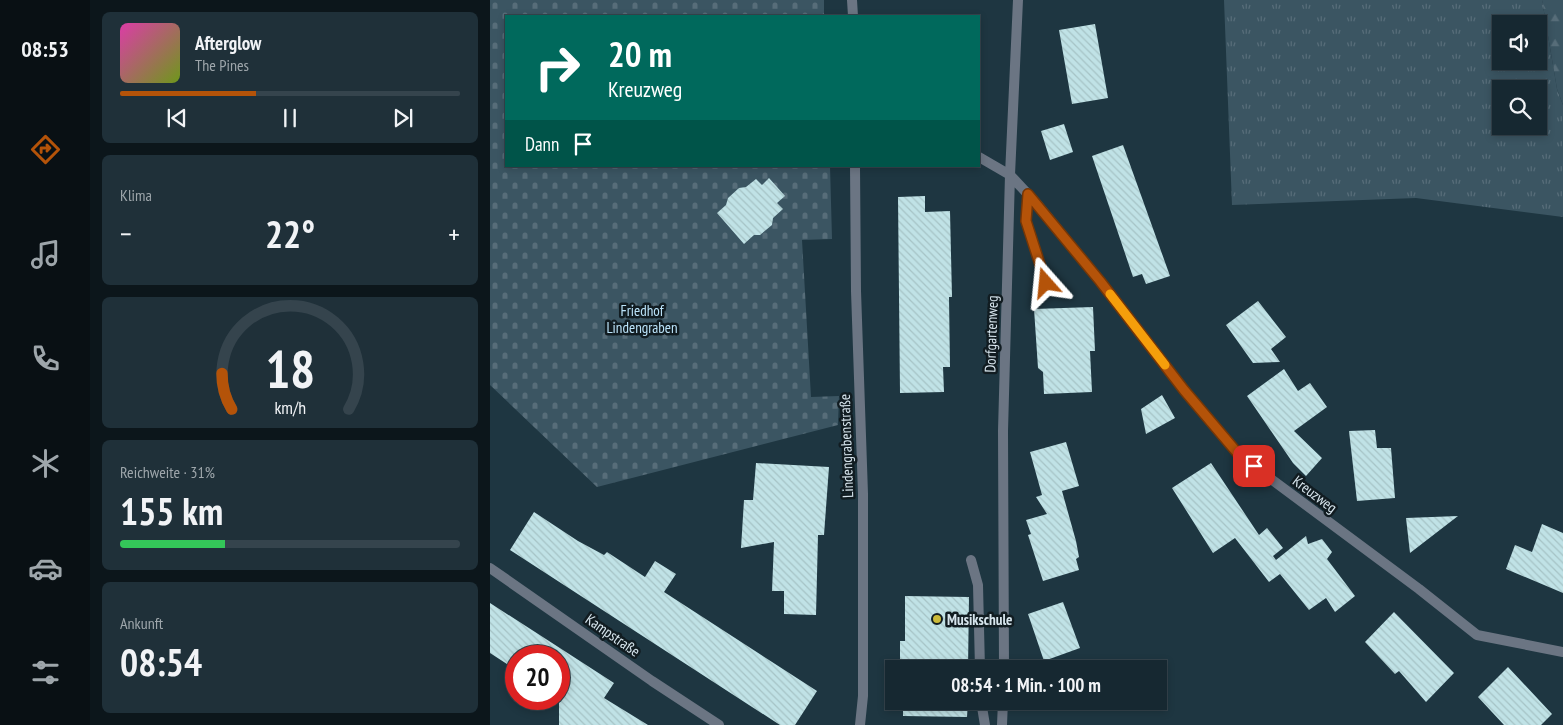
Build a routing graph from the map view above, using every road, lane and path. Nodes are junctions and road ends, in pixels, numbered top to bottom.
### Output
1 (852, 0) edge
2 (1018, 0) edge
3 (853, 15) edge
4 (980, 158) edge
5 (855, 167) edge
6 (1010, 175) junction
7 (1028, 194) junction
8 (1046, 283) dead end
9 (971, 560) dead end
10 (490, 568) edge
11 (1563, 652) edge
12 (980, 660) edge
13 (1004, 660) edge
14 (983, 710) edge
15 (1003, 710) edge
16 (720, 725) edge
17 (860, 725) edge
18 (985, 725) edge
19 (1002, 725) edge

1 - 3 street
2 - 6 street, Dorfgartenweg
4 - 6 street, Kreuzweg
5 - 17 street, Lindengrabenstraße
6 - 7 street, Kreuzweg
6 - 13 street, Dorfgartenweg
7 - 8 street
7 - 11 street, Kreuzweg
9 - 12 street
10 - 16 street, Kampstraße
14 - 18 street
15 - 19 street

